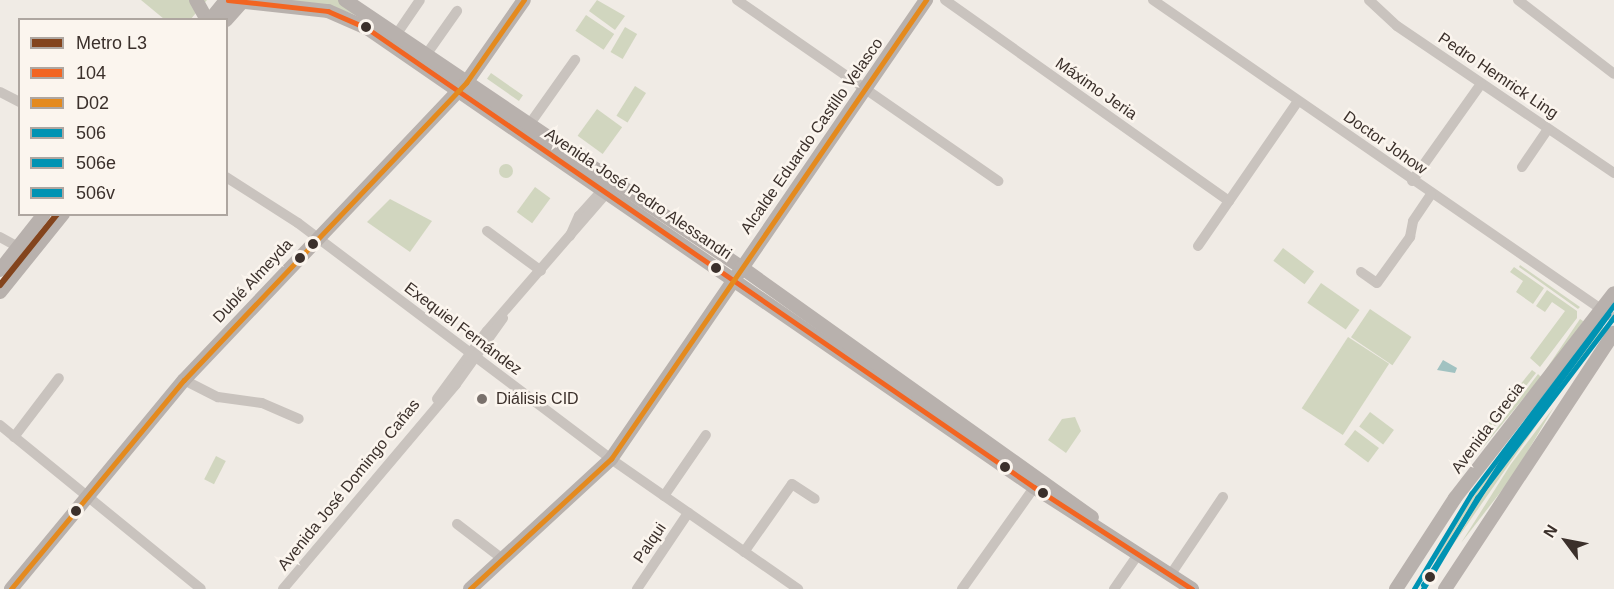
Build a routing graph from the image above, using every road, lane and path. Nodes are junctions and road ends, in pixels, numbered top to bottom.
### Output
1 (196, 0) edge
2 (227, 0) edge
3 (345, 0) edge
4 (420, 0) edge
5 (524, 0) edge
6 (737, 0) edge
7 (926, 0) edge
8 (945, 0) edge
9 (1153, 0) edge
10 (1369, 0) edge
11 (1518, 0) edge
12 (243, 1) edge
13 (305, 4) edge
14 (1167, 4) edge
15 (457, 11) dead end
16 (208, 18) edge
17 (211, 18) edge
18 (228, 18) edge
19 (396, 35) junction
20 (426, 55) junction
21 (575, 60) dead end
22 (1614, 74) edge
23 (1481, 84) junction
24 (462, 87) junction
25 (865, 88) junction
26 (0, 92) edge
27 (18, 101) edge
28 (1298, 101) junction
29 (529, 125) junction
30 (1548, 129) junction
31 (1522, 167) dead end
32 (1614, 173) edge
33 (228, 178) edge
34 (998, 181) dead end
35 (1412, 181) junction
36 (608, 188) junction
37 (1431, 194) junction
38 (1229, 201) junction
39 (42, 216) edge
40 (61, 216) edge
41 (487, 231) dead end
42 (0, 237) edge
43 (316, 237) junction
44 (1198, 246) dead end
45 (18, 247) junction
46 (0, 270) edge
47 (541, 271) junction
48 (1361, 272) dead end
49 (737, 273) junction
50 (0, 292) edge
51 (1614, 293) edge
52 (1600, 309) junction
53 (1614, 318) edge
54 (1614, 333) edge
55 (472, 356) junction
56 (59, 378) dead end
57 (184, 380) junction
58 (299, 419) dead end
59 (0, 425) edge
60 (706, 435) dead end
61 (14, 437) junction
62 (611, 459) junction
63 (1038, 482) junction
64 (87, 496) junction
65 (664, 496) junction
66 (1223, 497) dead end
67 (815, 499) dead end
68 (688, 513) junction
69 (457, 524) dead end
70 (744, 552) junction
71 (1139, 553) junction
72 (500, 556) junction
73 (1171, 574) junction
74 (11, 589) edge
75 (201, 589) edge
76 (283, 589) edge
77 (470, 589) edge
78 (637, 589) edge
79 (798, 589) edge
80 (962, 589) edge
81 (1114, 589) edge
82 (1192, 589) edge
83 (1396, 589) edge
84 (1445, 589) edge

1 - 16 main road
2 - 12 main road, Avenida José Pedro Alessandri
2 - 17 main road
3 - 19 main road, Avenida José Pedro Alessandri
4 - 19 street
5 - 24 main road, Dublé Almeyda
6 - 25 street
7 - 25 main road, Alcalde Eduardo Castillo Velasco
8 - 38 street, Máximo Jeria
9 - 14 street, Doctor Johow
10 - 23 street, Pedro Hemrick Ling
11 - 22 street
12 - 13 main road, Avenida José Pedro Alessandri
12 - 18 main road
13 - 24 main road, Avenida José Pedro Alessandri
14 - 28 street, Doctor Johow
15 - 20 street
19 - 20 main road, Avenida José Pedro Alessandri
20 - 24 main road, Avenida José Pedro Alessandri
21 - 29 street
23 - 30 street, Pedro Hemrick Ling
23 - 35 street
24 - 29 main road, Avenida José Pedro Alessandri
24 - 36 main road, Avenida José Pedro Alessandri
24 - 43 main road, Dublé Almeyda
25 - 34 street
25 - 49 main road, Alcalde Eduardo Castillo Velasco
26 - 27 street
28 - 35 street, Doctor Johow
28 - 38 street
29 - 36 main road, Avenida José Pedro Alessandri
30 - 31 street
30 - 32 street, Pedro Hemrick Ling
33 - 43 street, Exequiel Fernández
35 - 37 street, Doctor Johow
36 - 47 street, Avenida José Domingo Cañas
36 - 49 main road, Avenida José Pedro Alessandri
37 - 48 street
37 - 52 street, Doctor Johow
38 - 44 street
39 - 45 main road
40 - 50 main road
41 - 47 street
42 - 45 street
43 - 55 street, Exequiel Fernández
43 - 57 main road, Dublé Almeyda
45 - 46 main road
47 - 55 street, Avenida José Domingo Cañas
49 - 62 main road, Alcalde Eduardo Castillo Velasco
49 - 63 main road, Avenida José Pedro Alessandri
51 - 52 main road, Avenida Grecia
52 - 53 street, Doctor Johow
52 - 83 main road, Avenida Grecia
54 - 84 main road
55 - 62 street, Exequiel Fernández
55 - 76 street, Avenida José Domingo Cañas
56 - 61 street
57 - 58 street
57 - 64 main road, Dublé Almeyda
59 - 61 street
60 - 65 street
61 - 64 street
62 - 65 street, Exequiel Fernández
62 - 72 main road, Alcalde Eduardo Castillo Velasco
63 - 71 main road, Avenida José Pedro Alessandri
63 - 80 street
64 - 74 main road, Dublé Almeyda
64 - 75 street
65 - 68 street, Exequiel Fernández
66 - 73 street
67 - 70 street
68 - 70 street, Exequiel Fernández
68 - 78 street, Palqui
69 - 72 street
70 - 79 street, Exequiel Fernández
71 - 73 main road, Avenida José Pedro Alessandri
71 - 81 street
72 - 77 main road, Alcalde Eduardo Castillo Velasco
73 - 82 main road, Avenida José Pedro Alessandri

